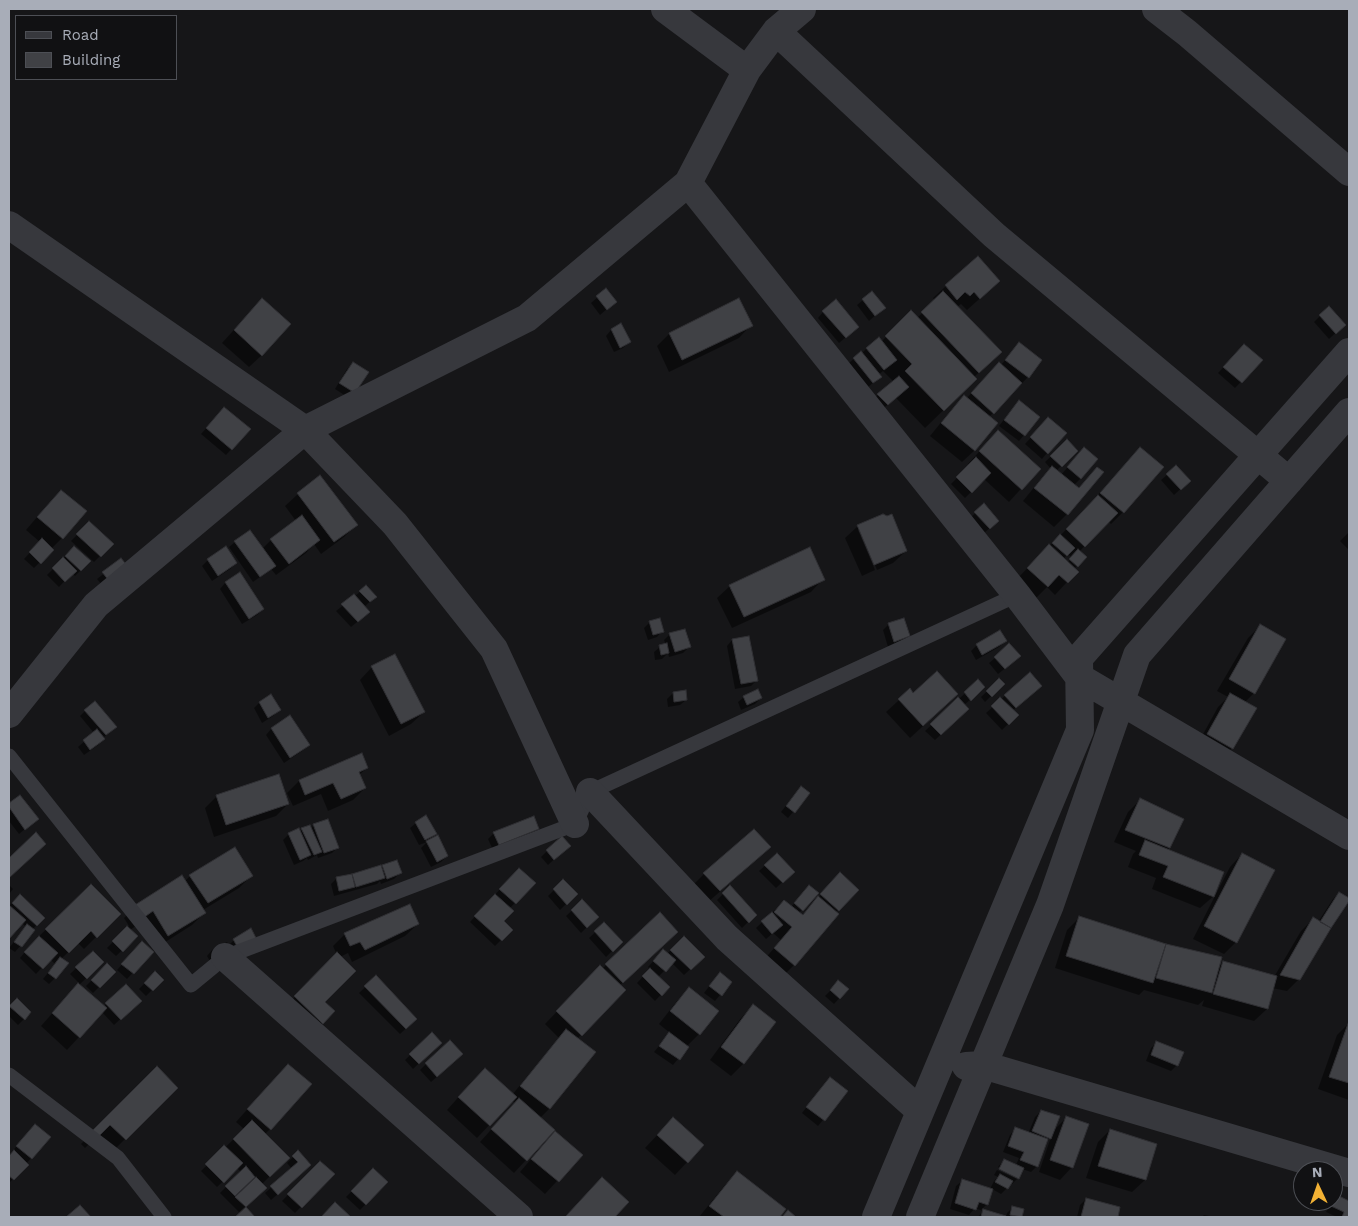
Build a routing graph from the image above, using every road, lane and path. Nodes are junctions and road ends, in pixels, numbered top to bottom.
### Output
1 (665, 9) edge
2 (802, 9) edge
3 (1156, 9) edge
4 (776, 32) junction
5 (746, 70) junction
6 (1349, 172) edge
7 (688, 183) junction
8 (9, 225) edge
9 (1349, 352) edge
10 (1349, 412) edge
11 (305, 430) junction
12 (1258, 455) junction
13 (1289, 481) junction
14 (1017, 595) junction
15 (1079, 678) junction
16 (1121, 702) junction
17 (9, 714) edge
18 (9, 756) edge
19 (590, 792) junction
20 (575, 824) junction
21 (1349, 836) edge
22 (225, 957) junction
23 (983, 1065) junction
24 (939, 1067) junction
25 (9, 1075) edge
26 (920, 1111) junction
27 (1349, 1173) edge
28 (164, 1217) edge
29 (519, 1217) edge
30 (876, 1217) edge
31 (920, 1217) edge

1 - 5 street
2 - 4 street
3 - 6 street
4 - 5 street
4 - 12 street
5 - 7 street
7 - 11 street
7 - 14 street
8 - 11 street
9 - 12 street
10 - 13 street
11 - 17 street
11 - 20 street
12 - 13 street
12 - 15 street
13 - 16 street
14 - 15 street
14 - 19 lane
15 - 16 street
15 - 24 street
16 - 21 street
16 - 23 street
18 - 22 lane
19 - 20 lane
19 - 26 street
20 - 22 lane
22 - 29 street
23 - 24 street
23 - 27 street
23 - 31 street
24 - 26 street
25 - 28 lane
26 - 30 street

